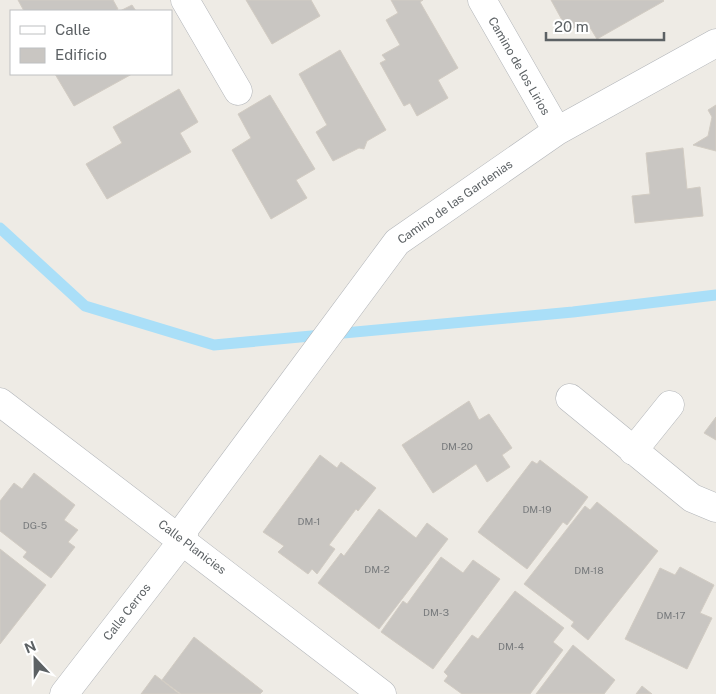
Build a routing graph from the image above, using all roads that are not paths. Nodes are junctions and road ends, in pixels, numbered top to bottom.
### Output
1 (185, 0) edge
2 (482, 0) edge
3 (716, 43) edge
4 (238, 91) dead end
5 (557, 131) junction
6 (570, 398) dead end
7 (0, 402) edge
8 (670, 405) dead end
9 (634, 451) junction
10 (716, 508) edge
11 (184, 534) junction
12 (64, 694) edge
13 (382, 694) edge

1 - 4 street
2 - 5 street, Camino de los Lirios
3 - 5 street, Camino de las Gardenias
5 - 11 street, Camino de las Gardenias
6 - 9 street
7 - 11 street, Calle Planicies
8 - 9 street
9 - 10 street
11 - 12 street, Calle Cerros
11 - 13 street, Calle Planicies

